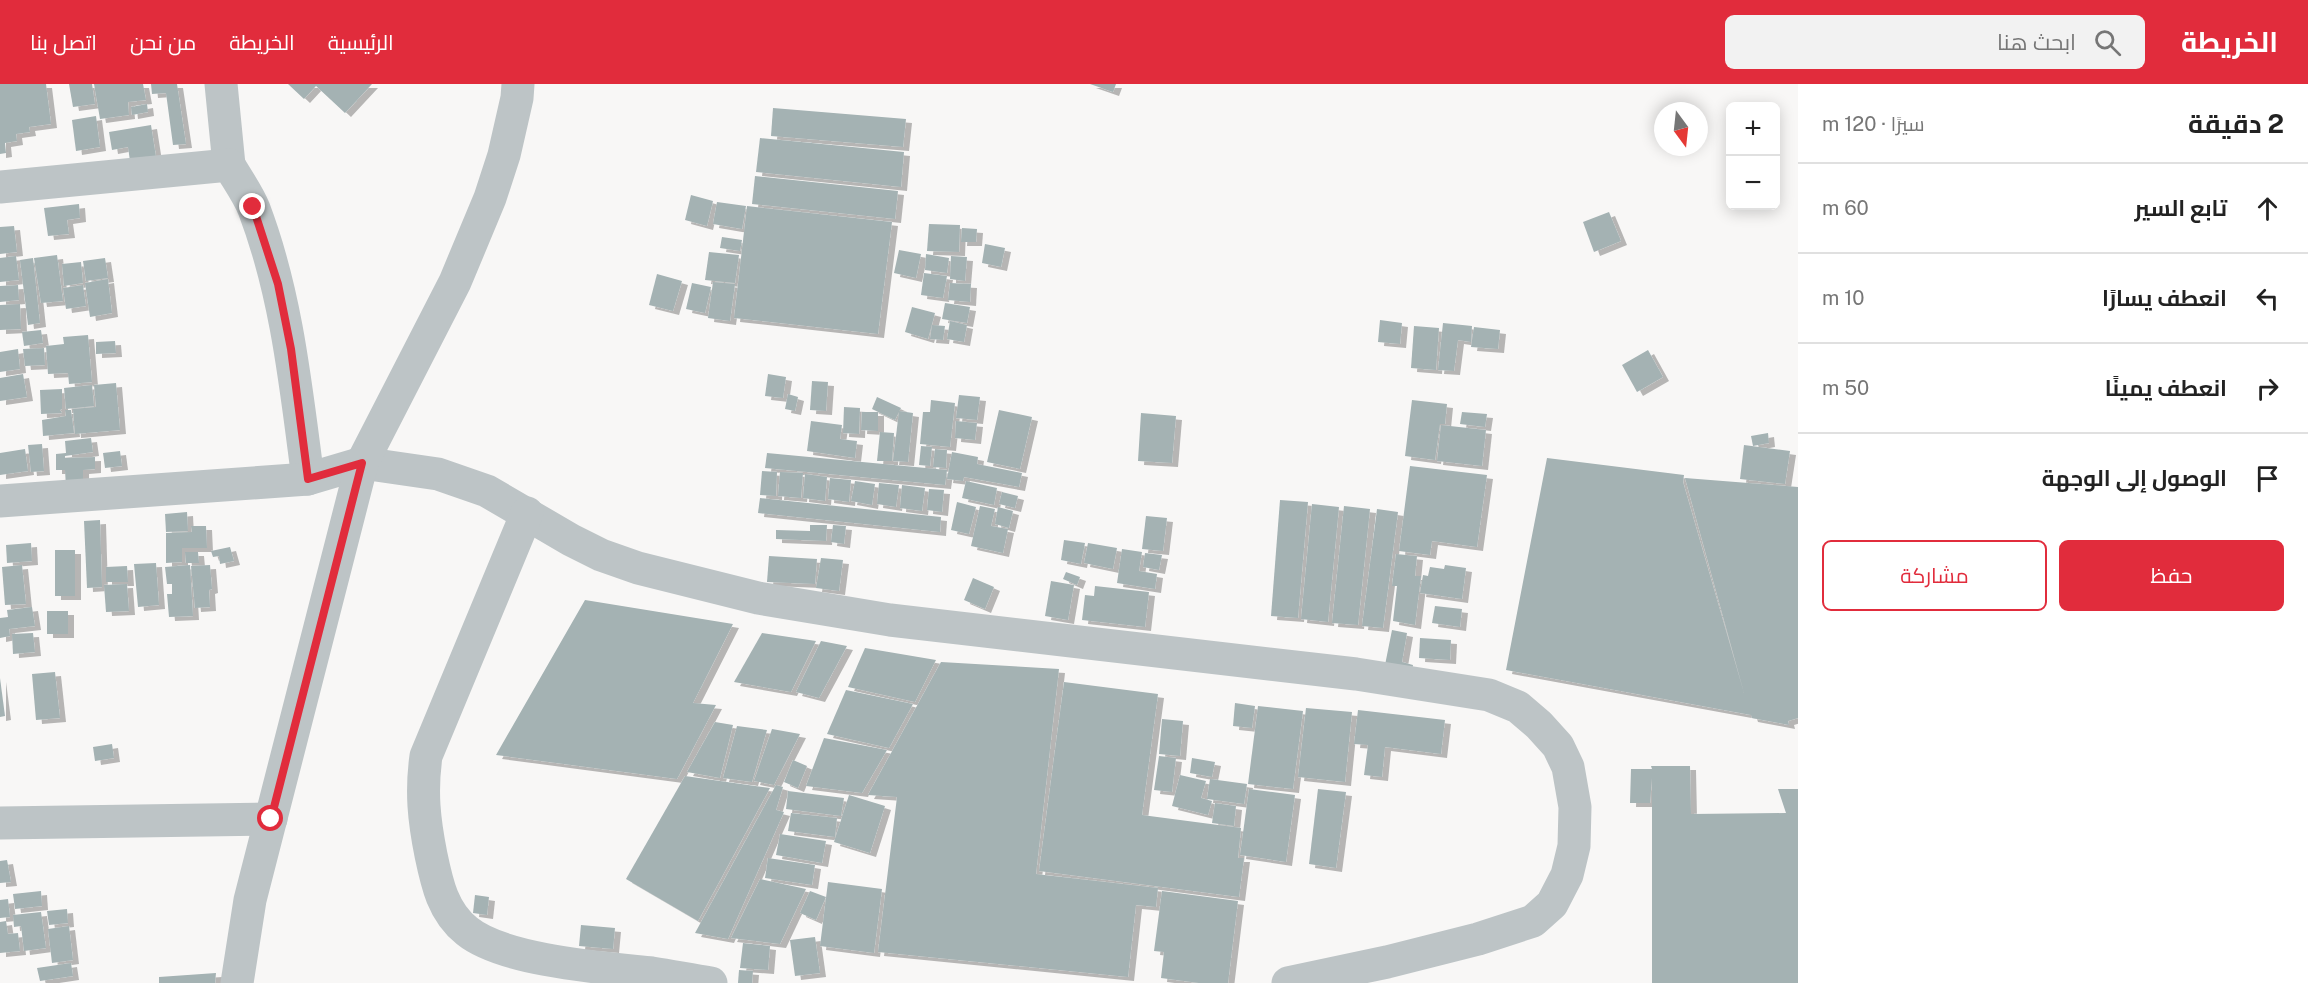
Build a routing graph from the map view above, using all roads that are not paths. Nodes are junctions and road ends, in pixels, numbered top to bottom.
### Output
1 (221, 84) edge
2 (518, 84) edge
3 (229, 165) junction
4 (0, 187) edge
5 (362, 463) junction
6 (308, 479) junction
7 (0, 501) edge
8 (527, 513) junction
9 (271, 819) junction
10 (0, 823) edge
11 (237, 983) edge
12 (711, 983) edge
13 (1288, 983) edge

1 - 3 street
2 - 5 street
3 - 4 street
3 - 6 street
5 - 6 street
5 - 8 street
5 - 9 street
6 - 7 street
8 - 12 street
8 - 13 street
9 - 10 street
9 - 11 street

